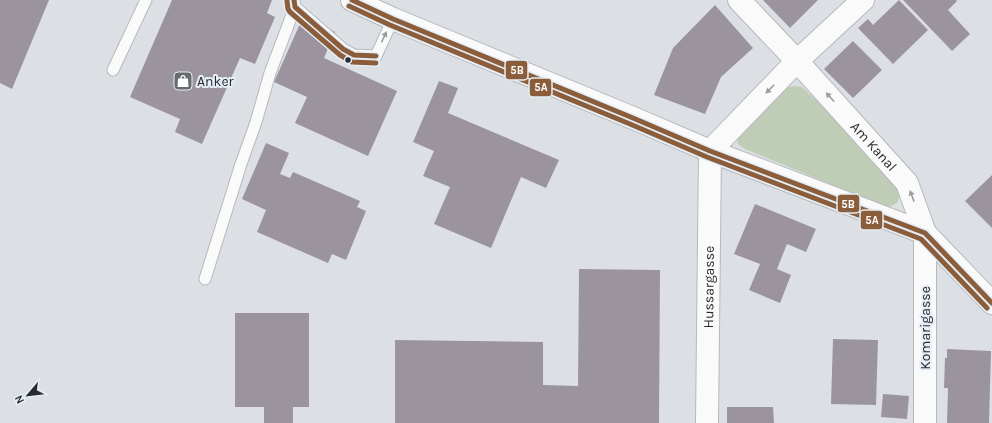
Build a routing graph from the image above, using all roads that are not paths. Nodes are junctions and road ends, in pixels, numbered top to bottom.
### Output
1 (146, 0) edge
2 (352, 0) edge
3 (740, 0) edge
4 (863, 0) edge
5 (294, 4) edge
6 (393, 19) junction
7 (797, 61) junction
8 (113, 70) dead end
9 (710, 151) junction
10 (925, 233) junction
11 (205, 279) dead end
12 (992, 303) edge
13 (707, 423) edge
14 (925, 423) edge

1 - 8 lane
2 - 6 street
3 - 7 street, Am Kanal
4 - 7 street
5 -> 6 lane
5 - 11 lane
6 - 9 street
7 -> 9 street
10 -> 7 street, Am Kanal
9 - 10 street
9 - 13 street, Hussargasse
10 - 12 street, Am Kanal
10 - 14 street, Komarigasse

